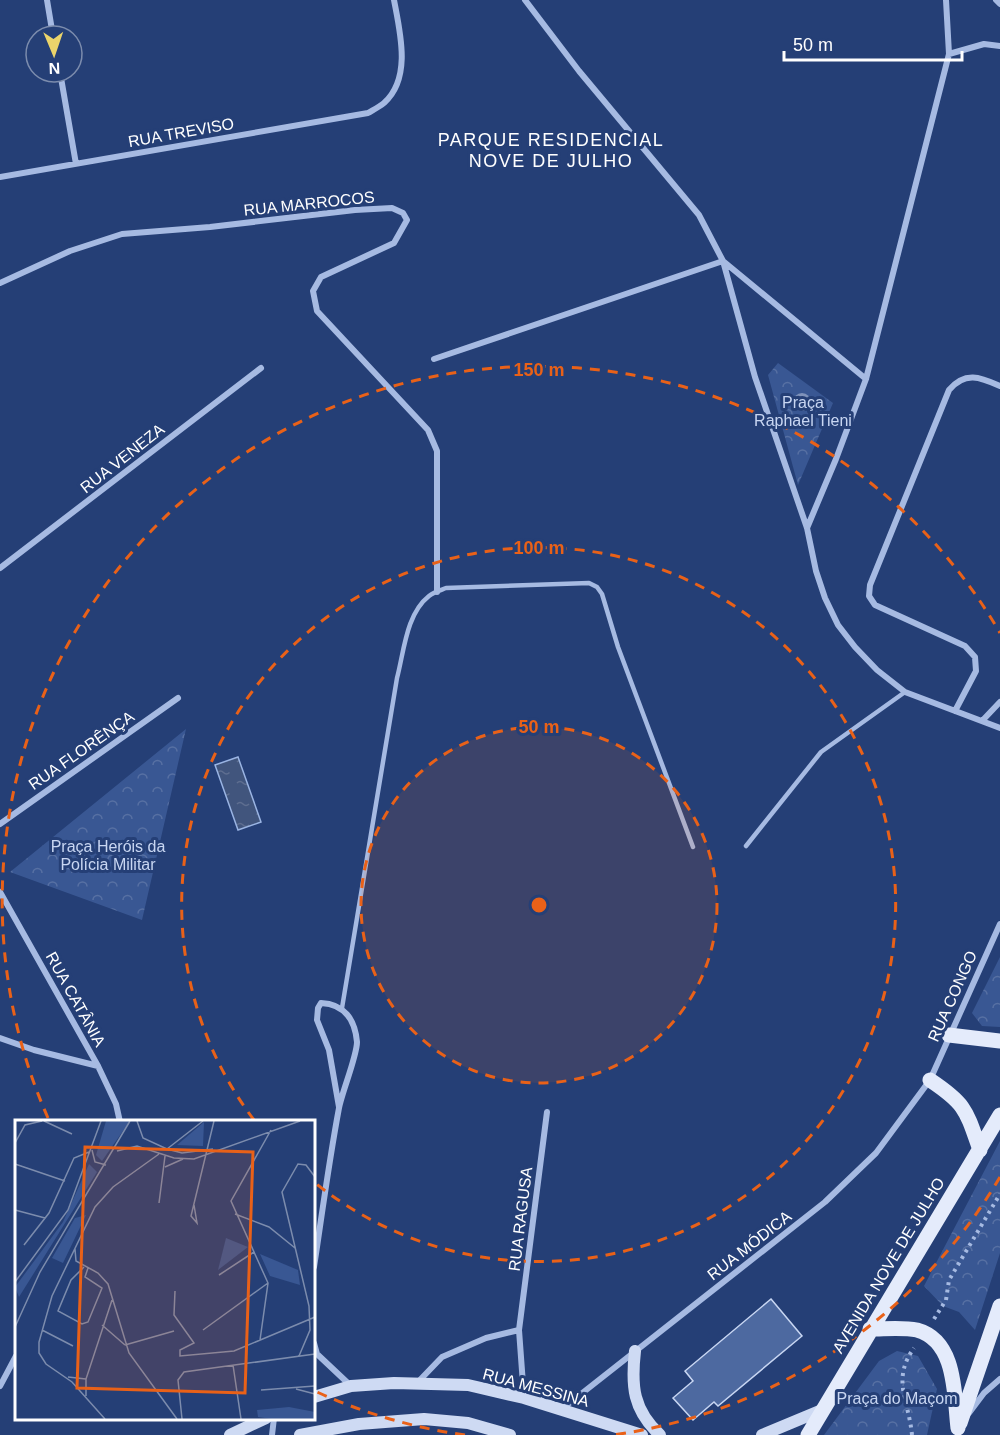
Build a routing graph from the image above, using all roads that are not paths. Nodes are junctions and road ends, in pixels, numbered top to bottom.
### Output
1 (47, 0) edge
2 (394, 0) edge
3 (525, 0) edge
4 (946, 0) edge
5 (996, 0) edge
6 (1000, 3) edge
7 (51, 24) edge
8 (1000, 46) edge
9 (949, 54) junction
10 (62, 84) edge
11 (76, 164) junction
12 (0, 177) edge
13 (723, 261) junction
14 (0, 283) edge
15 (434, 359) dead end
16 (261, 368) dead end
17 (866, 379) junction
18 (1000, 386) edge
19 (807, 528) junction
20 (0, 568) edge
21 (437, 592) junction
22 (905, 692) junction
23 (178, 698) dead end
24 (1000, 702) edge
25 (956, 711) junction
26 (982, 721) junction
27 (1000, 728) edge
28 (0, 824) edge
29 (746, 846) dead end
30 (693, 847) dead end
31 (0, 892) edge
32 (1000, 924) edge
33 (342, 1008) junction
34 (949, 1035) junction
35 (0, 1038) edge
36 (1000, 1041) edge
37 (98, 1066) junction
38 (930, 1080) junction
39 (339, 1107) junction
40 (547, 1112) dead end
41 (1000, 1115) edge
42 (120, 1120) edge
43 (980, 1150) junction
44 (315, 1261) edge
45 (1000, 1306) edge
46 (870, 1329) junction
47 (519, 1330) junction
48 (635, 1351) junction
49 (315, 1354) edge
50 (15, 1358) edge
51 (1000, 1379) edge
52 (417, 1383) junction
53 (0, 1386) edge
54 (351, 1386) junction
55 (315, 1396) edge
56 (524, 1398) junction
57 (562, 1408) junction
58 (822, 1410) junction
59 (264, 1420) edge
60 (274, 1420) edge
61 (957, 1432) edge
62 (230, 1435) edge
63 (272, 1435) edge
64 (300, 1435) edge
65 (510, 1435) edge
66 (642, 1435) edge
67 (660, 1435) edge
68 (762, 1435) edge
69 (808, 1435) edge

1 - 7 street
2 - 11 street, RUA TREVISO
3 - 13 street
4 - 9 street
5 - 6 street
8 - 9 street
9 - 17 street
10 - 11 street
11 - 12 street, RUA TREVISO
13 - 15 street
13 - 17 street
13 - 19 street
14 - 21 street, RUA MARROCOS
16 - 20 street, RUA VENEZA
17 - 19 street
18 - 25 street
19 - 22 street
21 - 30 lane
21 - 33 lane
22 - 25 street
22 - 29 lane
23 - 28 street, RUA FLORÊNÇA
24 - 26 street
25 - 26 street
26 - 27 street
31 - 37 street, RUA CATÂNIA
32 - 34 street, RUA CONGO
33 - 39 street
33 - 39 street
34 - 36 main road
34 - 38 street, RUA CONGO
35 - 37 street
37 - 42 street, RUA CATÂNIA
38 - 43 main road
38 - 48 street, RUA MÓDICA
39 - 44 street
40 - 47 street, RUA RAGUSA
41 - 43 main road, AVENIDA NOVE DE JULHO
43 - 46 main road, AVENIDA NOVE DE JULHO
45 - 61 main road
46 - 58 main road, AVENIDA NOVE DE JULHO
46 - 61 main road
47 - 52 street
47 - 56 street, RUA RAGUSA
48 - 57 street, RUA MÓDICA
48 - 67 main road
49 - 54 street
50 - 53 street
51 - 61 street
52 - 54 main road, RUA MESSINA
52 - 56 main road, RUA MESSINA
54 - 55 main road, RUA MESSINA
56 - 57 main road, RUA MESSINA
57 - 66 main road, RUA MESSINA
58 - 68 main road
58 - 69 main road, AVENIDA NOVE DE JULHO
59 - 62 main road
60 - 63 street
64 - 65 main road

